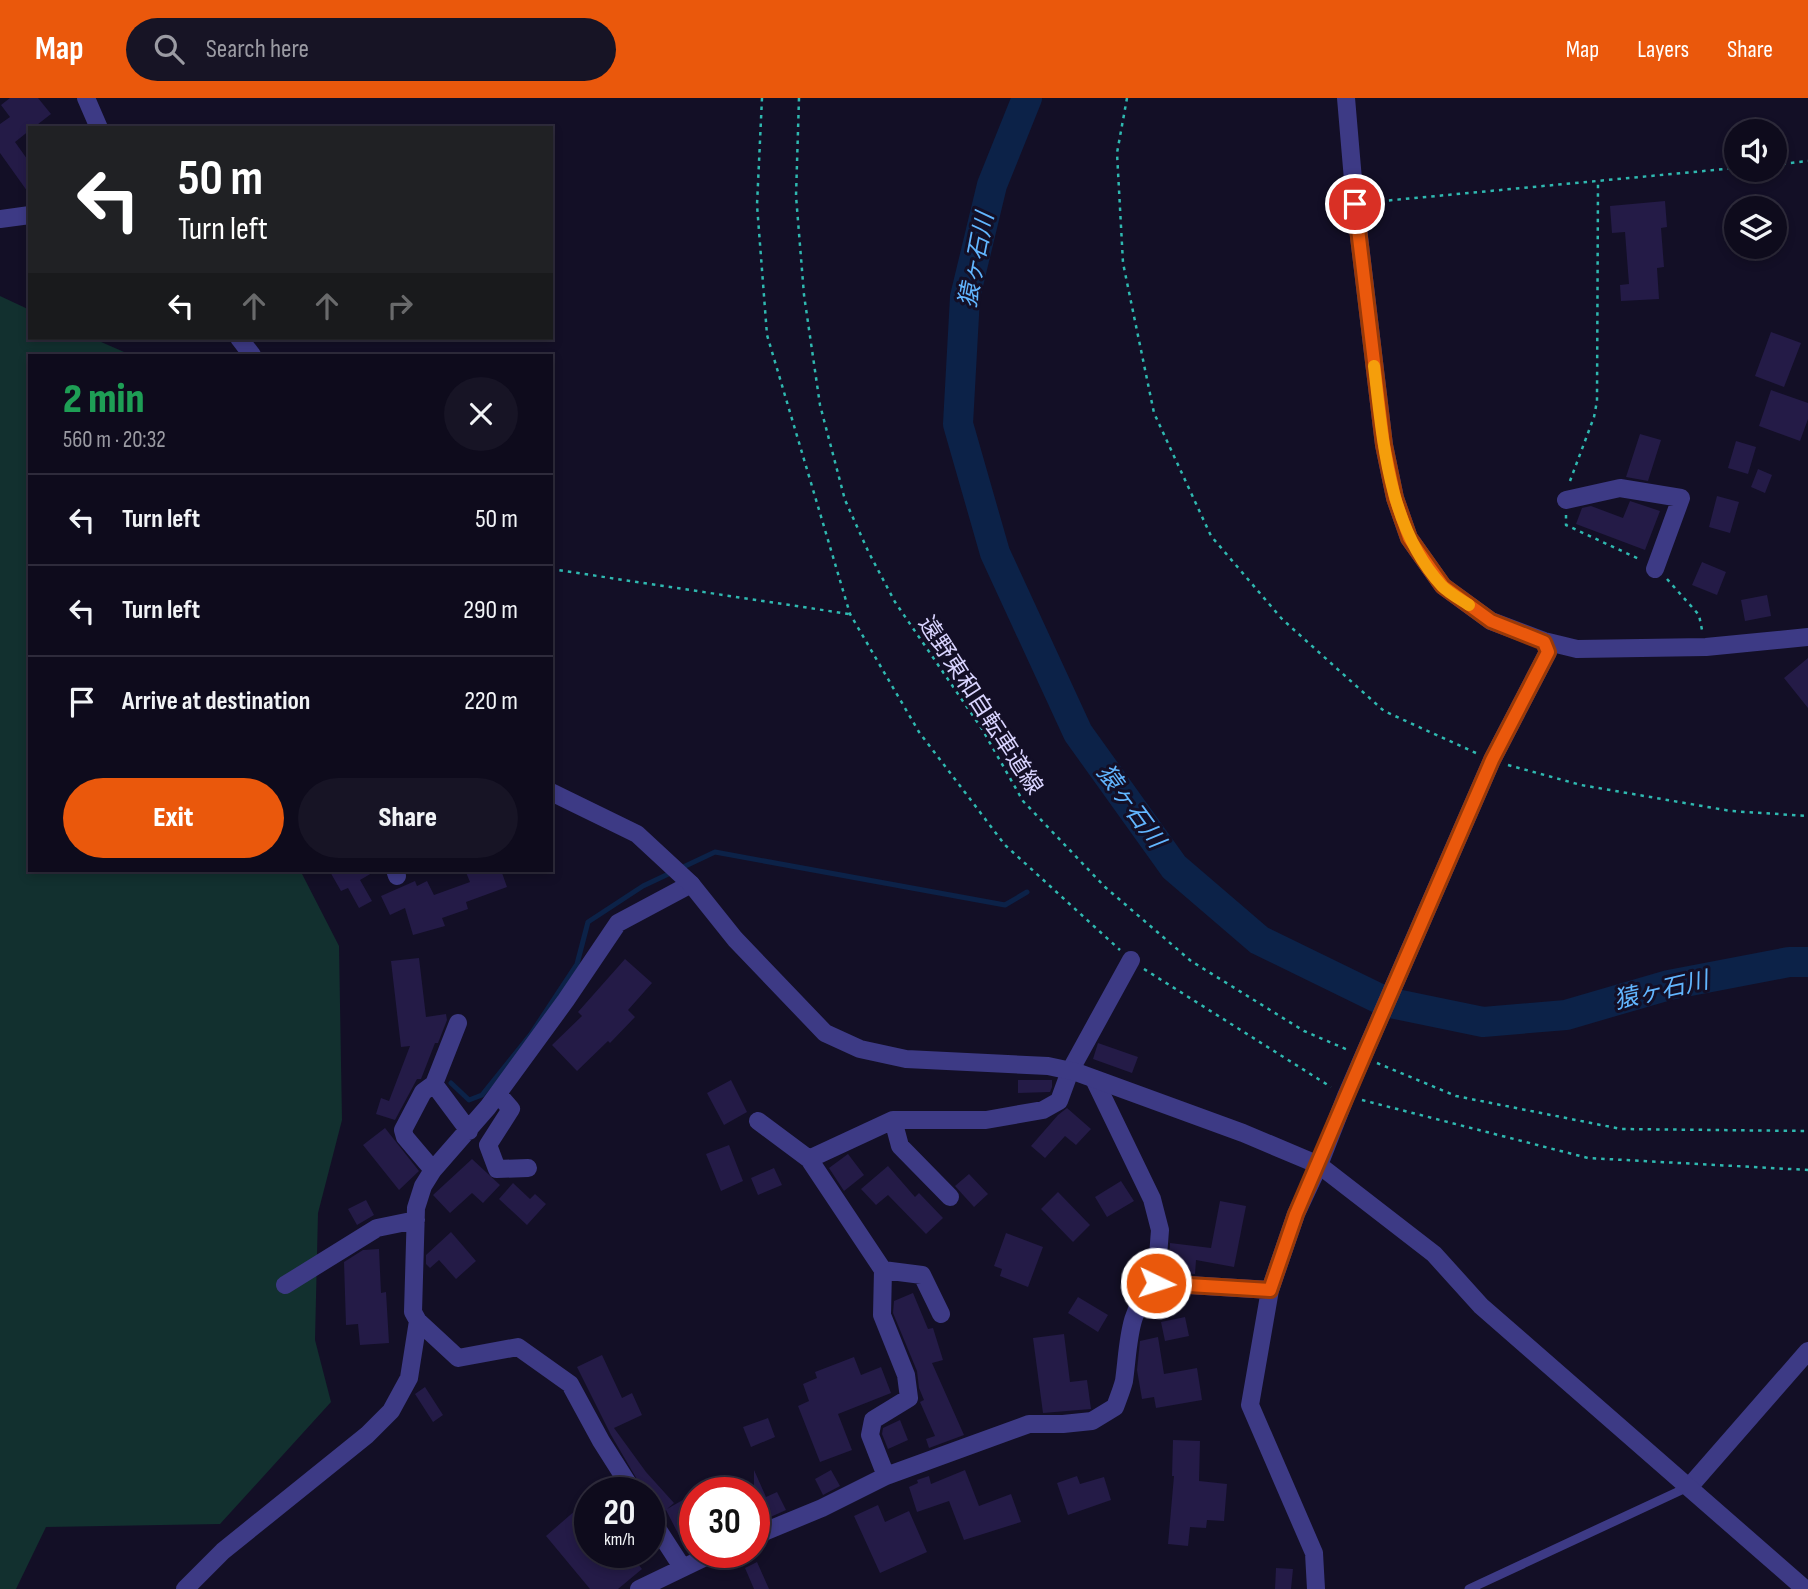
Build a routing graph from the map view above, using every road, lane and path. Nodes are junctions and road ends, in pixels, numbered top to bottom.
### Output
1 (86, 98) edge
2 (762, 98) edge
3 (800, 98) edge
4 (1127, 98) edge
5 (1346, 98) edge
6 (98, 126) edge
7 (1808, 162) edge
8 (1787, 164) edge
9 (1724, 169) edge
10 (1598, 181) junction
11 (1355, 204) junction
12 (28, 215) edge
13 (0, 219) edge
14 (241, 340) edge
15 (251, 354) edge
16 (1566, 499) junction
17 (553, 569) edge
18 (1655, 569) junction
19 (850, 614) junction
20 (1808, 637) edge
21 (1544, 642) junction
22 (1706, 647) junction
23 (1492, 760) junction
24 (553, 793) edge
25 (1808, 816) edge
26 (691, 884) junction
27 (1131, 960) junction
28 (458, 1023) dead end
29 (1355, 1053) dead end
30 (1367, 1059) dead end
31 (1070, 1071) junction
32 (1094, 1079) junction
33 (434, 1084) junction
34 (498, 1094) junction
35 (1346, 1096) junction
36 (893, 1120) junction
37 (758, 1121) dead end
38 (469, 1131) junction
39 (1808, 1131) edge
40 (809, 1159) junction
41 (1319, 1165) junction
42 (528, 1168) dead end
43 (433, 1170) junction
44 (1808, 1170) edge
45 (950, 1197) dead end
46 (416, 1220) junction
47 (883, 1270) junction
48 (1156, 1283) junction
49 (285, 1285) dead end
50 (1270, 1290) junction
51 (942, 1314) dead end
52 (418, 1321) junction
53 (1808, 1351) edge
54 (886, 1476) junction
55 (624, 1477) edge
56 (1690, 1486) junction
57 (770, 1529) edge
58 (665, 1541) edge
59 (679, 1562) edge
60 (680, 1568) edge
61 (185, 1589) edge
62 (639, 1589) edge
63 (1316, 1589) edge
64 (1469, 1589) edge
65 (1805, 1589) edge

1 - 6 street
2 - 19 path
3 - 29 path, 遠野東和自転車道線
4 - 23 path
5 - 11 street
7 - 8 path
9 - 10 path
10 - 11 path
10 - 16 path
11 - 21 street
12 - 13 street
14 - 15 street
16 - 18 path
16 - 18 street
17 - 19 path
18 - 22 path
19 - 27 path
20 - 22 street
21 - 22 street
21 - 23 street
23 - 25 path
23 - 35 street
24 - 26 street
26 - 31 street
26 - 34 street
27 - 31 street
27 - 35 path
28 - 33 street
30 - 39 path
31 - 32 street
31 - 36 street
32 - 41 street
32 - 48 street
33 - 38 street
33 - 43 street
34 - 38 street
34 - 42 street
35 - 41 street
35 - 44 path
36 - 40 street
36 - 45 street
37 - 40 street
38 - 43 street
40 - 47 street
41 - 50 street
41 - 56 street
43 - 46 street
46 - 49 street
46 - 52 street
47 - 51 street
47 - 54 street
48 - 50 street
48 - 54 street
50 - 63 street
52 - 55 street
52 - 61 street
53 - 56 street
54 - 57 street
56 - 64 lane
56 - 65 street
58 - 59 street
60 - 62 street

